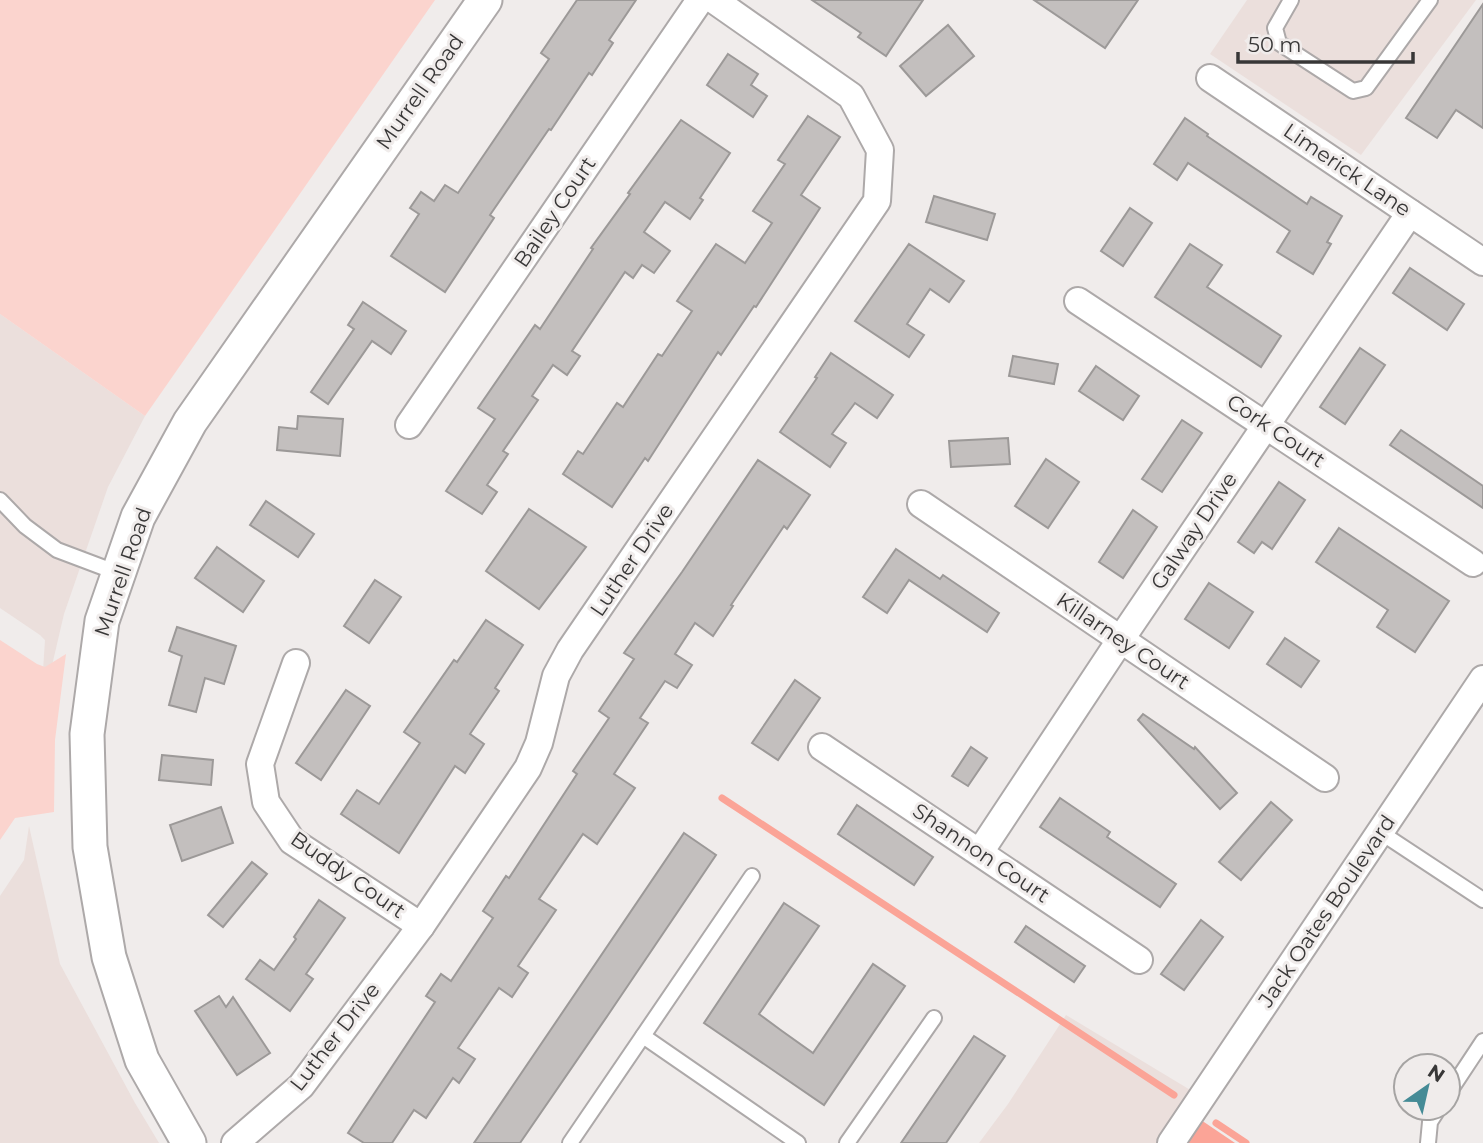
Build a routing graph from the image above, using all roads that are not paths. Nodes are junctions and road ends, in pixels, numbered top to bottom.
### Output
1 (485, 0) edge
2 (700, 0) edge
3 (714, 0) edge
4 (1291, 0) edge
5 (1430, 0) edge
6 (1210, 78) dead end
7 (1410, 212) junction
8 (1483, 262) edge
9 (1078, 301) dead end
10 (1266, 424) junction
11 (410, 425) dead end
12 (0, 500) edge
13 (921, 504) dead end
14 (1473, 563) dead end
15 (118, 573) junction
16 (1121, 639) junction
17 (296, 663) dead end
18 (1483, 679) edge
19 (822, 747) dead end
20 (1325, 778) dead end
21 (1380, 832) junction
22 (980, 852) junction
23 (752, 876) dead end
24 (1483, 900) edge
25 (421, 926) junction
26 (1139, 960) dead end
27 (934, 1018) dead end
28 (643, 1036) junction
29 (1483, 1041) edge
30 (1462, 1073) edge
31 (1430, 1122) edge
32 (189, 1143) edge
33 (234, 1143) edge
34 (570, 1143) edge
35 (798, 1143) edge
36 (847, 1143) edge
37 (1171, 1143) edge
38 (1428, 1143) edge

1 - 15 street, Murrell Road
2 - 11 street, Bailey Court
3 - 25 street, Luther Drive
4 - 5 lane
6 - 7 street, Limerick Lane
7 - 8 street, Limerick Lane
7 - 10 street, Galway Drive
9 - 10 street, Cork Court
10 - 14 street, Cork Court
10 - 16 street, Galway Drive
12 - 15 lane
13 - 16 street, Killarney Court
15 - 32 street, Murrell Road
16 - 20 street, Killarney Court
16 - 22 street, Galway Drive
17 - 25 street, Buddy Court
18 - 21 street, Jack Oates Boulevard
19 - 22 street, Shannon Court
21 - 24 lane
21 - 37 street, Jack Oates Boulevard
22 - 26 street, Shannon Court
23 - 28 lane
25 - 33 street, Luther Drive
27 - 36 lane
28 - 34 lane
28 - 35 lane
29 - 30 lane
31 - 38 lane

